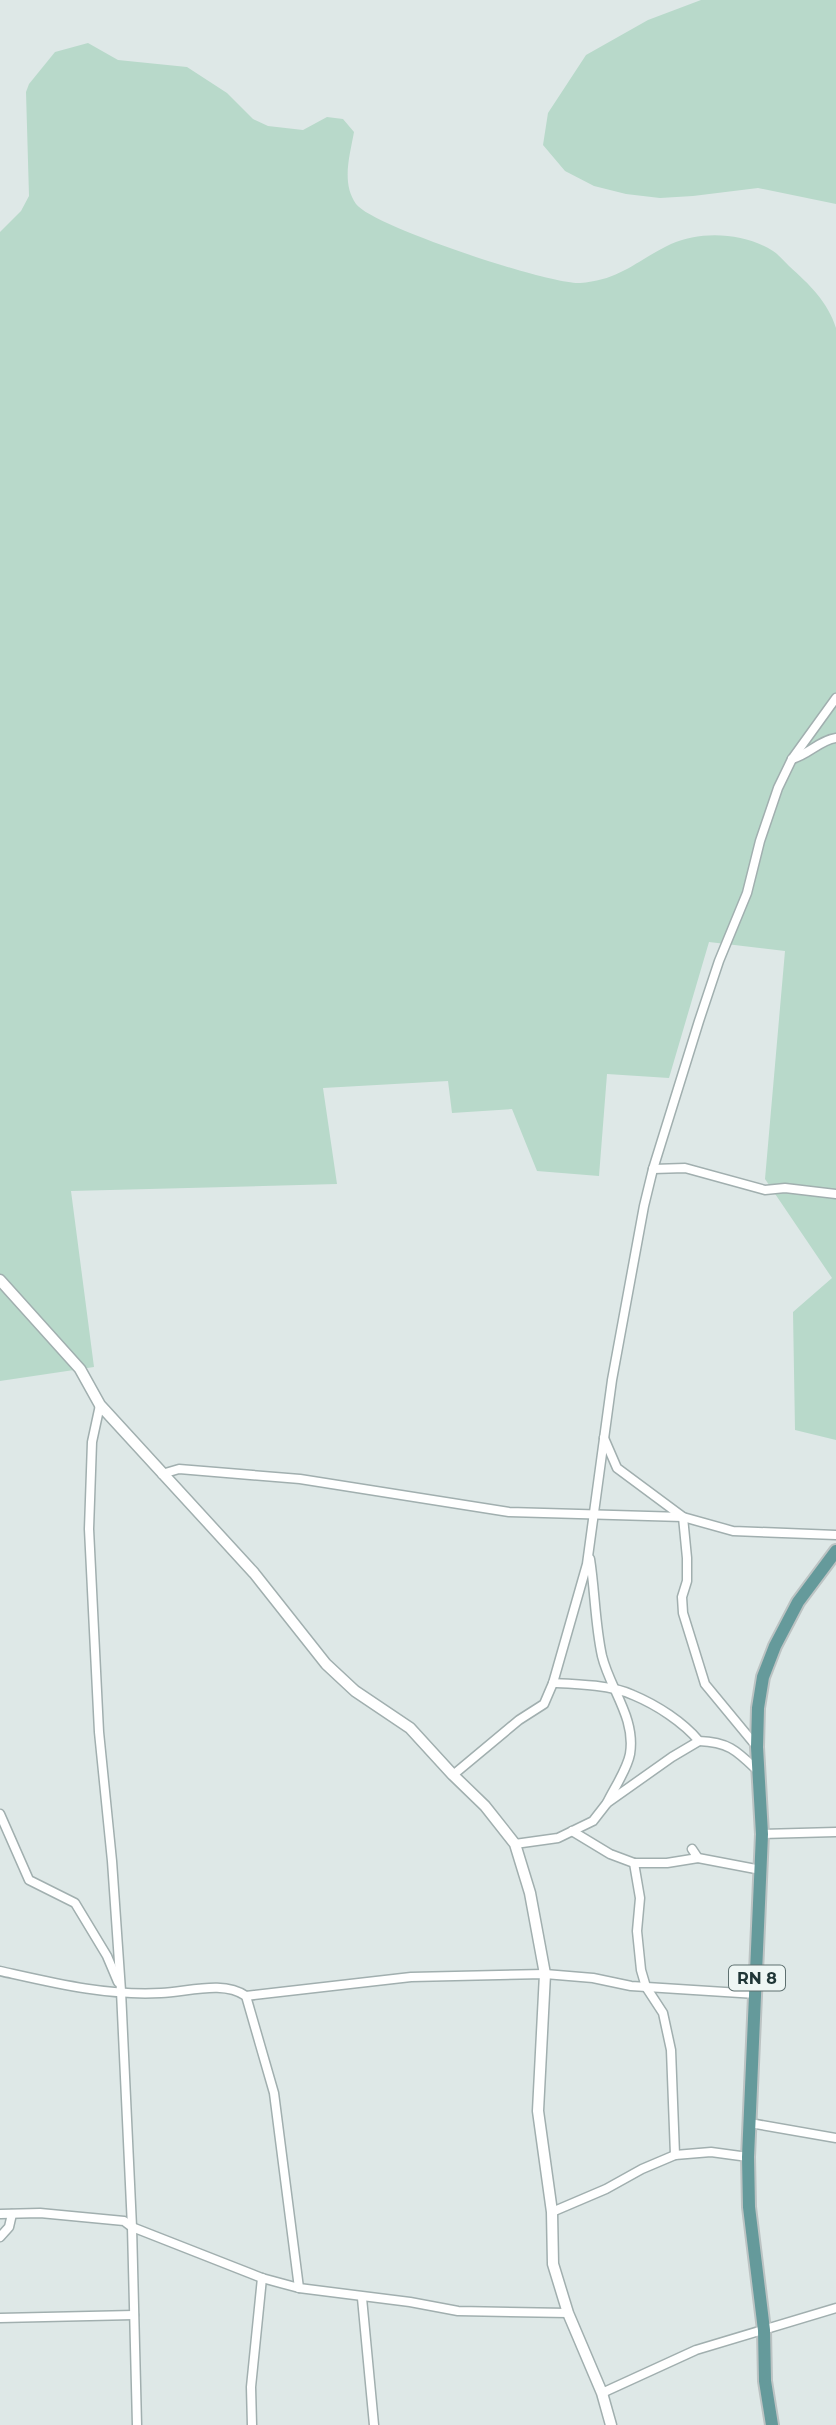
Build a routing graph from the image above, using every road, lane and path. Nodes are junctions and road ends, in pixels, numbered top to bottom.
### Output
1 (836, 698) edge
2 (836, 738) edge
3 (792, 759) junction
4 (653, 1169) junction
5 (836, 1194) edge
6 (0, 1280) edge
7 (100, 1405) junction
8 (604, 1436) junction
9 (162, 1474) junction
10 (594, 1513) junction
11 (683, 1517) junction
12 (836, 1535) edge
13 (589, 1549) junction
14 (836, 1551) edge
15 (553, 1683) junction
16 (616, 1691) junction
17 (699, 1741) junction
18 (757, 1747) junction
19 (759, 1772) junction
20 (453, 1774) junction
21 (607, 1803) junction
22 (0, 1814) edge
23 (572, 1831) junction
24 (836, 1832) edge
25 (762, 1834) junction
26 (515, 1844) junction
27 (692, 1849) dead end
28 (698, 1858) junction
29 (634, 1863) junction
30 (761, 1870) junction
31 (0, 1971) edge
32 (545, 1974) junction
33 (646, 1987) junction
34 (121, 1991) junction
35 (756, 1994) junction
36 (246, 1996) junction
37 (750, 2123) junction
38 (836, 2138) edge
39 (675, 2155) junction
40 (748, 2157) junction
41 (552, 2212) junction
42 (0, 2214) edge
43 (12, 2214) junction
44 (132, 2227) junction
45 (0, 2237) edge
46 (262, 2278) junction
47 (299, 2288) junction
48 (362, 2298) junction
49 (836, 2308) edge
50 (568, 2313) junction
51 (134, 2315) junction
52 (0, 2318) edge
53 (764, 2330) junction
54 (602, 2393) junction
55 (137, 2425) edge
56 (252, 2425) edge
57 (374, 2425) edge
58 (611, 2425) edge
59 (772, 2425) edge

1 - 3 street
2 - 3 street
3 - 4 street
4 - 5 street
4 - 8 street
6 - 7 street
7 - 9 street
7 - 34 street
8 - 10 street
8 - 11 street
9 - 10 street
9 - 20 street
10 - 11 street
10 - 13 street
11 - 12 street
11 - 18 street
13 - 15 street
13 - 16 street
14 - 18 main road, RN 8
15 - 16 street
15 - 20 street
16 - 17 street
16 - 21 street
17 - 19 street
17 - 21 street
18 - 19 main road, RN 8
19 - 25 main road, RN 8
20 - 26 street
21 - 23 street
22 - 34 street
23 - 26 street
23 - 29 street
24 - 25 street
25 - 30 main road, RN 8
26 - 32 street
27 - 28 street
28 - 29 street
28 - 30 street
29 - 33 street
30 - 35 main road, RN 8
31 - 34 street
32 - 33 street
32 - 36 street
32 - 41 street
33 - 35 street
33 - 39 street
34 - 36 street
34 - 44 street
35 - 37 main road, RN 8
36 - 47 street
37 - 38 street
37 - 40 main road, RN 8
39 - 40 street
39 - 41 street
40 - 53 main road, RN 8
41 - 50 street
42 - 43 street
43 - 44 street
43 - 45 street
44 - 46 street
44 - 51 street
46 - 47 street
46 - 56 street
47 - 48 street
48 - 50 street
48 - 57 street
49 - 53 street
50 - 54 street
51 - 52 street
51 - 55 street
53 - 54 street
53 - 59 main road, RN 8
54 - 58 street

